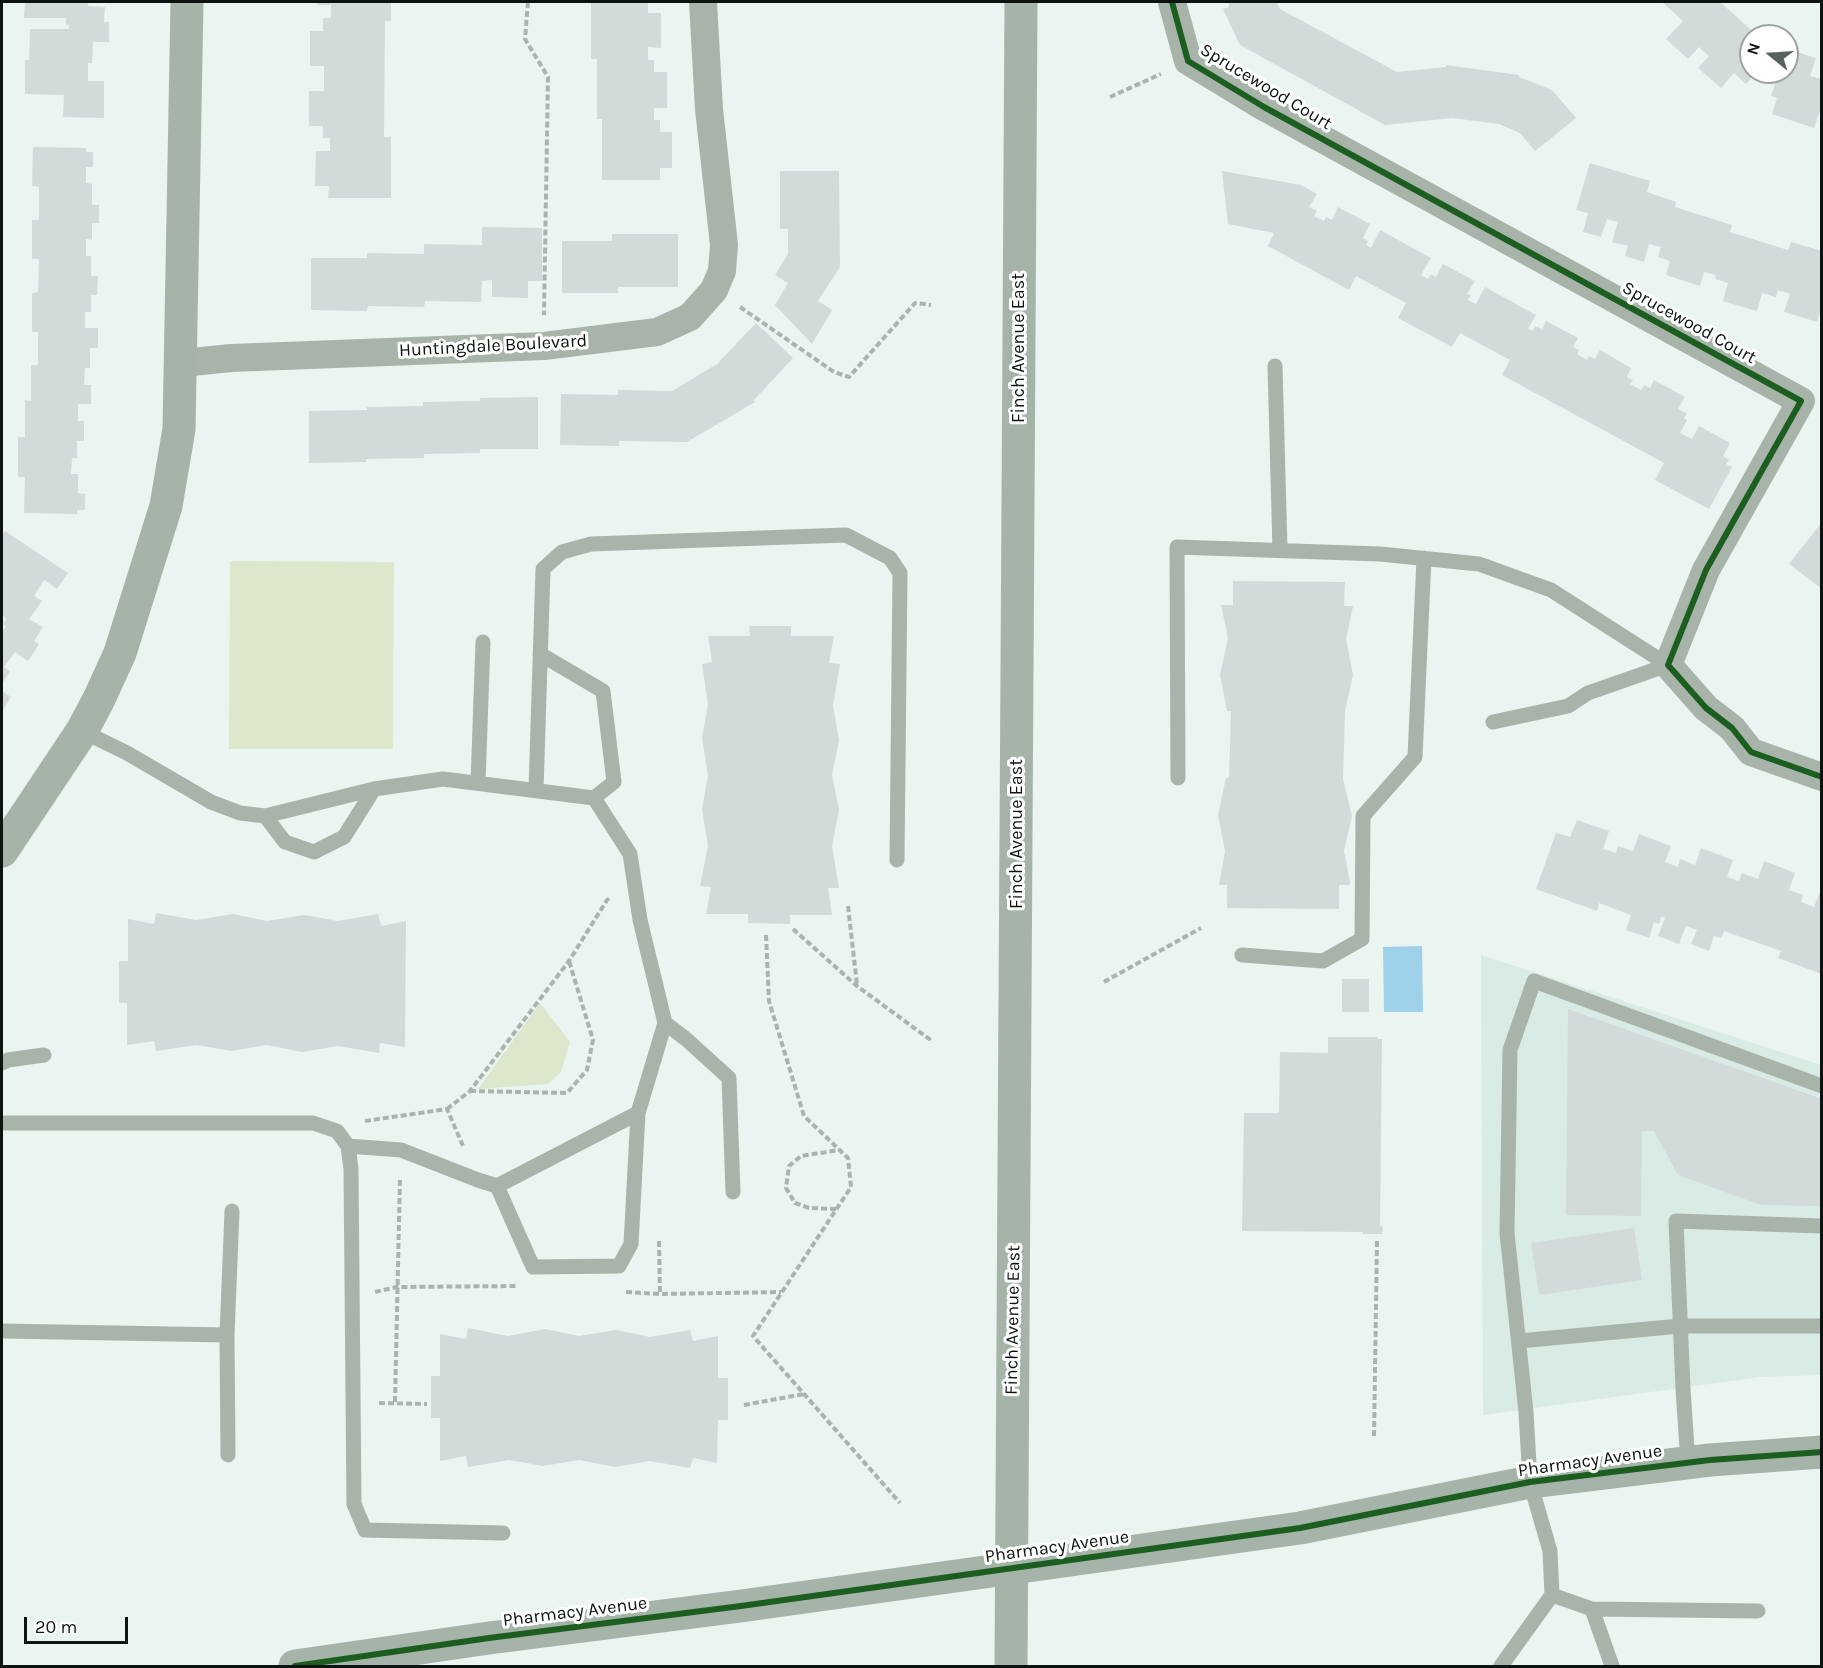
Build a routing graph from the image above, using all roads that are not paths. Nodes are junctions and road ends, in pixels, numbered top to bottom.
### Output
1 (187, 2) edge
2 (703, 2) edge
3 (1021, 2) edge
4 (1172, 2) edge
5 (182, 363) junction
6 (1275, 366) dead end
7 (1280, 550) junction
8 (1424, 558) junction
9 (483, 642) dead end
10 (540, 654) junction
11 (1668, 665) junction
12 (1492, 722) dead end
13 (81, 731) junction
14 (1821, 777) edge
15 (1178, 778) dead end
16 (478, 783) junction
17 (374, 789) junction
18 (536, 790) junction
19 (594, 798) junction
20 (265, 816) junction
21 (2, 851) edge
22 (897, 860) dead end
23 (1242, 955) dead end
24 (664, 1023) junction
25 (44, 1055) dead end
26 (2, 1063) edge
27 (1821, 1086) edge
28 (638, 1113) junction
29 (2, 1123) edge
30 (348, 1146) junction
31 (497, 1186) junction
32 (733, 1192) dead end
33 (232, 1211) dead end
34 (1821, 1227) edge
35 (1680, 1326) junction
36 (1821, 1326) edge
37 (2, 1331) edge
38 (227, 1335) junction
39 (1519, 1341) junction
40 (1821, 1452) edge
41 (228, 1455) dead end
42 (1688, 1463) junction
43 (1530, 1482) junction
44 (503, 1533) dead end
45 (1011, 1569) junction
46 (1552, 1595) junction
47 (1592, 1609) junction
48 (1758, 1611) dead end
49 (295, 1666) edge
50 (1011, 1666) edge
51 (1501, 1666) edge
52 (1612, 1666) edge

1 - 5 street
2 - 5 street, Huntingdale Boulevard
3 - 45 street, Finch Avenue East
4 - 11 street, Sprucewood Court
5 - 13 street
6 - 7 lane
7 - 8 lane
7 - 15 lane
8 - 11 lane
8 - 23 lane
9 - 16 lane
10 - 18 lane
10 - 19 lane
10 - 22 lane
11 - 12 lane
11 - 14 street
13 - 20 lane
13 - 21 street
16 - 17 lane
16 - 18 lane
17 - 20 lane
17 - 20 lane
18 - 19 lane
19 - 24 lane
24 - 28 lane
24 - 32 lane
25 - 26 lane
27 - 39 lane
28 - 31 lane
28 - 31 lane
29 - 30 lane
30 - 31 lane
30 - 44 lane
33 - 38 lane
34 - 35 lane
35 - 36 lane
35 - 39 lane
35 - 42 lane
37 - 38 lane
38 - 41 lane
39 - 43 lane
40 - 42 street, Pharmacy Avenue
42 - 43 street, Pharmacy Avenue
43 - 45 street, Pharmacy Avenue
43 - 46 lane
45 - 49 street, Pharmacy Avenue
45 - 50 street, Finch Avenue East
46 - 47 lane
46 - 51 lane
47 - 48 lane
47 - 52 lane

